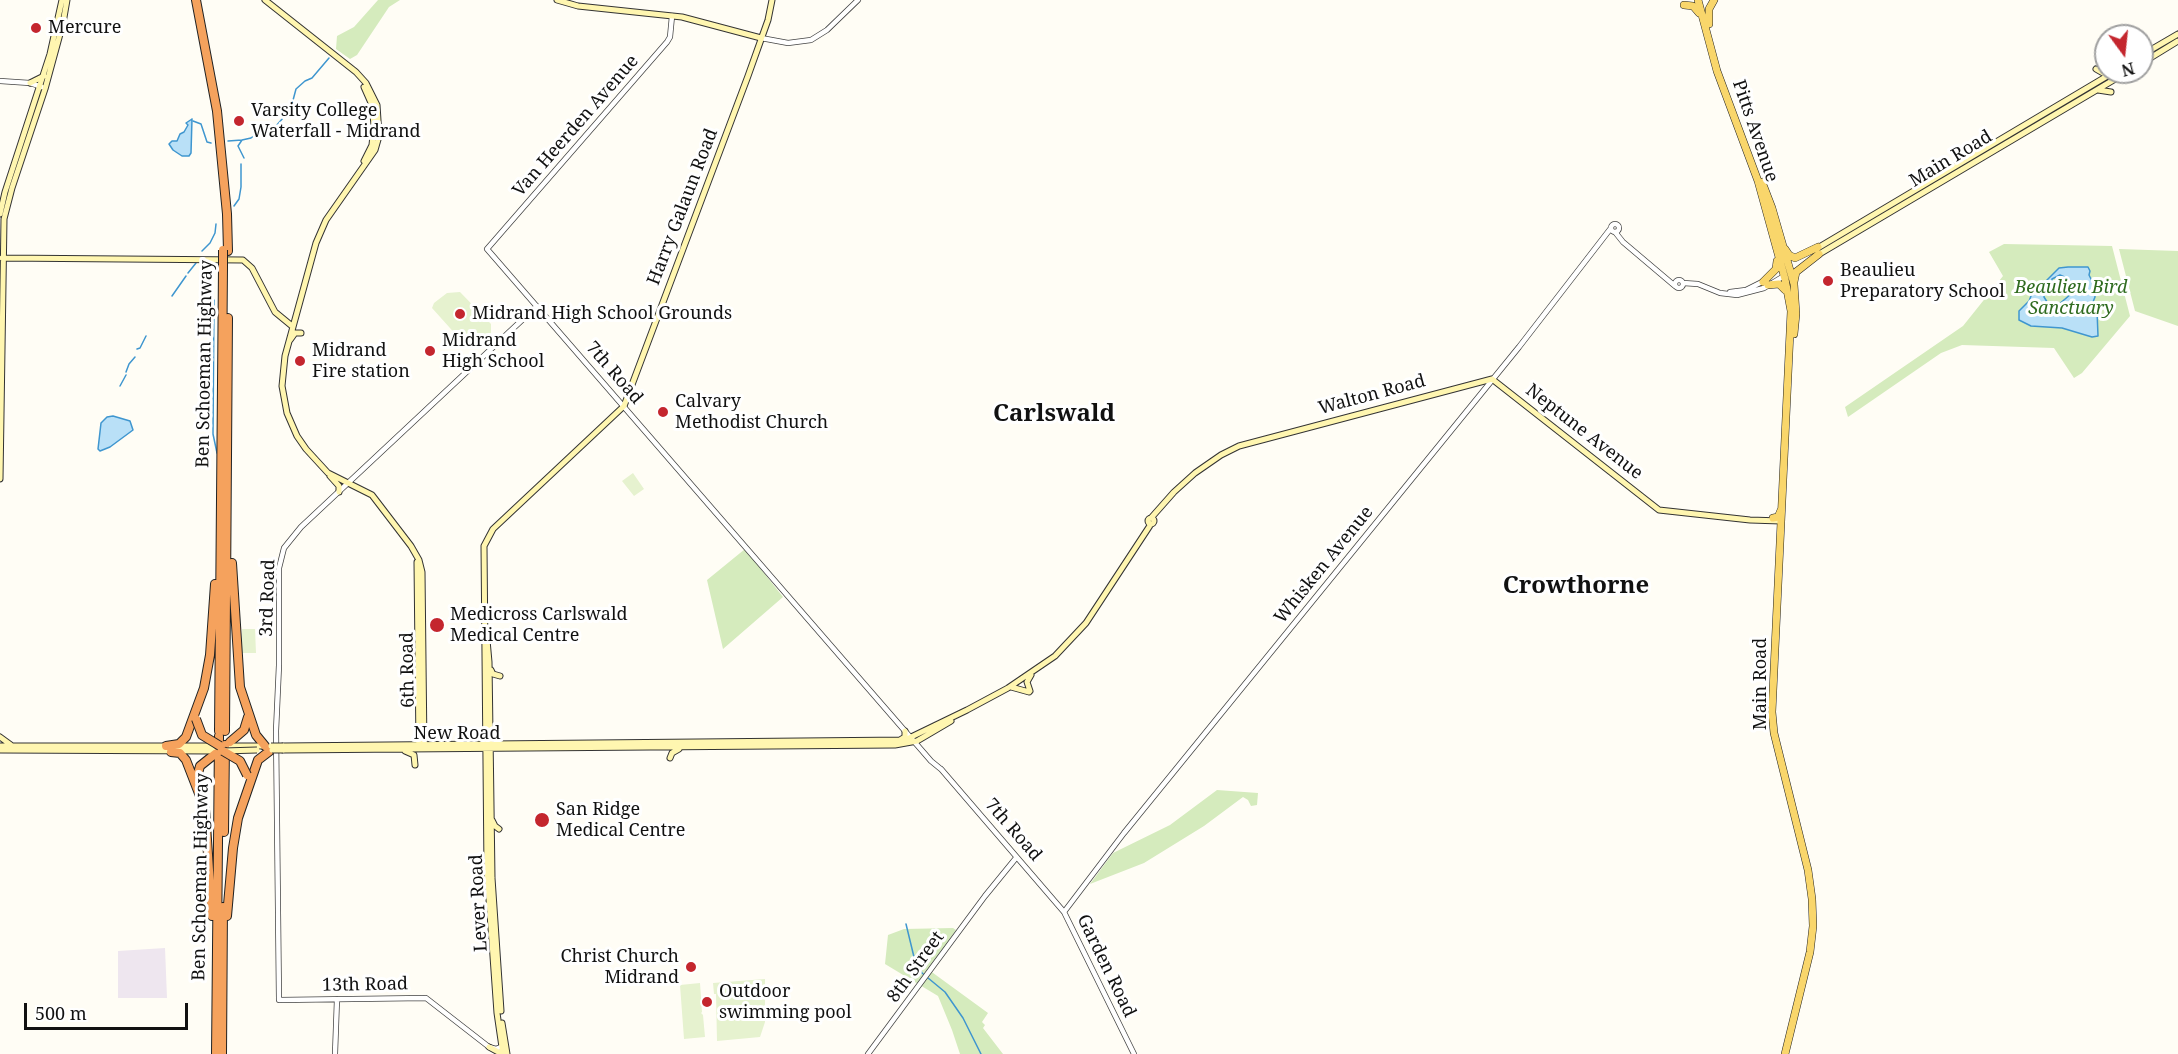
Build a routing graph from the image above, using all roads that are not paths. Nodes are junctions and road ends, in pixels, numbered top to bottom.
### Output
1 (62, 0) edge
2 (191, 0) edge
3 (196, 0) edge
4 (265, 0) edge
5 (557, 0) edge
6 (772, 0) edge
7 (858, 0) edge
8 (1714, 0) edge
9 (1700, 1) edge
10 (1684, 3) edge
11 (672, 16) junction
12 (1706, 23) junction
13 (2178, 34) edge
14 (761, 38) junction
15 (2178, 41) edge
16 (2154, 48) edge
17 (2154, 56) edge
18 (44, 76) junction
19 (2, 81) edge
20 (30, 83) junction
21 (2096, 84) edge
22 (2099, 84) edge
23 (2104, 84) edge
24 (2114, 84) edge
25 (2095, 87) junction
26 (43, 88) junction
27 (52, 95) dead end
28 (42, 97) junction
29 (1958, 165) junction
30 (1924, 184) junction
31 (1, 219) edge
32 (1612, 232) junction
33 (1619, 238) junction
34 (3, 245) junction
35 (1784, 247) junction
36 (487, 249) joint
37 (225, 251) junction
38 (1819, 251) junction
39 (1776, 254) junction
40 (12, 255) junction
41 (2, 257) edge
42 (56, 258) junction
43 (1786, 271) junction
44 (1766, 284) junction
45 (1794, 284) junction
46 (262, 286) junction
47 (1788, 295) junction
48 (537, 306) junction
49 (295, 316) junction
50 (284, 317) junction
51 (292, 325) junction
52 (301, 333) dead end
53 (288, 344) junction
54 (1788, 378) junction
55 (1492, 379) junction
56 (278, 404) dead end
57 (624, 406) junction
58 (290, 422) junction
59 (326, 470) junction
60 (0, 479) edge
61 (349, 483) junction
62 (224, 489) junction
63 (339, 492) junction
64 (1683, 513) junction
65 (1779, 517) junction
66 (420, 591) junction
67 (484, 618) junction
68 (1052, 658) junction
69 (489, 662) junction
70 (1034, 672) junction
71 (1008, 688) junction
72 (490, 689) junction
73 (995, 694) junction
74 (199, 702) junction
75 (885, 707) junction
76 (247, 710) junction
77 (490, 728) junction
78 (419, 729) junction
79 (905, 731) junction
80 (222, 733) junction
81 (485, 734) junction
82 (0, 737) edge
83 (914, 739) junction
84 (821, 741) junction
85 (899, 741) junction
86 (668, 742) junction
87 (627, 743) junction
88 (409, 744) junction
89 (573, 744) junction
90 (422, 746) junction
91 (506, 746) junction
92 (854, 746) junction
93 (473, 747) junction
94 (488, 747) junction
95 (703, 747) junction
96 (0, 748) edge
97 (15, 748) junction
98 (266, 748) junction
99 (283, 748) junction
100 (655, 748) junction
101 (684, 748) junction
102 (169, 749) junction
103 (222, 749) junction
104 (398, 749) junction
105 (580, 751) junction
106 (0, 756) edge
107 (486, 759) junction
108 (415, 765) dead end
109 (490, 765) junction
110 (247, 790) junction
111 (201, 798) junction
112 (490, 815) junction
113 (500, 830) dead end
114 (1016, 856) junction
115 (1064, 912) junction
116 (494, 916) junction
117 (503, 924) dead end
118 (216, 994) junction
119 (337, 999) junction
120 (279, 1000) joint
121 (223, 1024) junction
122 (504, 1046) junction
123 (489, 1047) junction
124 (216, 1054) edge
125 (222, 1054) edge
126 (335, 1054) edge
127 (504, 1054) edge
128 (868, 1054) edge
129 (1134, 1054) edge
130 (1785, 1054) edge

1 - 18 main road
1 - 26 main road
2 - 37 highway, Ben Schoeman Highway
3 - 37 highway, Ben Schoeman Highway
4 - 49 main road
5 - 11 main road
6 - 14 main road, Harry Galaun Road
7 - 14 street
8 - 12 main road
9 - 12 main road, Pitts Avenue
10 - 12 main road
11 - 14 main road
11 - 36 street, Van Heerden Avenue
12 - 35 main road, Pitts Avenue
12 - 39 main road, Pitts Avenue
13 - 16 main road
14 - 57 main road, Harry Galaun Road
15 - 17 main road
18 - 20 main road
18 - 26 main road
19 - 20 street
20 - 26 street
21 - 25 main road
22 - 25 main road, Main Road
23 - 25 main road, Main Road
24 - 25 main road
25 - 29 main road, Main Road
25 - 38 main road, Main Road
26 - 28 main road
26 - 31 main road
27 - 28 main road
28 - 31 main road
29 - 30 main road, Main Road
29 - 30 main road
30 - 38 main road, Main Road
31 - 34 main road
32 - 33 street
32 - 33 street
32 - 55 street, Whisken Avenue
33 - 44 street
34 - 40 main road
34 - 41 main road
35 - 38 main road
35 - 43 main road, Pitts Avenue
36 - 48 street, 7th Road
37 - 62 highway, Ben Schoeman Highway
38 - 43 main road, Main Road
38 - 45 main road
39 - 43 main road, Pitts Avenue
39 - 44 main road
40 - 41 main road
40 - 42 main road
41 - 42 main road
41 - 60 main road
42 - 46 main road
43 - 44 street
43 - 45 main road, Main Road
43 - 47 main road, Main Road
44 - 47 main road
45 - 54 main road, Main Road
46 - 50 main road
46 - 51 main road
47 - 54 main road, Main Road
48 - 57 street, 7th Road
48 - 61 street, 3rd Road
49 - 50 main road
49 - 51 main road
50 - 51 main road
51 - 53 main road
52 - 53 main road
53 - 58 main road
54 - 65 main road, Main Road
55 - 64 main road, Neptune Avenue
55 - 68 main road, Walton Road
55 - 115 street, Whisken Avenue
56 - 58 main road
57 - 67 main road, Harry Galaun Road
57 - 75 street, 7th Road
58 - 59 main road
59 - 61 main road
59 - 63 main road
61 - 63 street, 3rd Road
61 - 66 main road
62 - 74 highway
62 - 76 highway
62 - 80 highway, Ben Schoeman Highway
63 - 120 street, 3rd Road
64 - 65 main road
64 - 65 main road
65 - 130 main road, Main Road
66 - 78 main road, 6th Road
66 - 90 main road, 6th Road
67 - 69 main road, Harry Galaun Road
67 - 81 main road, Harry Galaun Road
68 - 70 main road, Walton Road
68 - 73 main road, Walton Road
69 - 72 main road, Harry Galaun Road
69 - 72 main road
70 - 71 main road, Walton Road
70 - 71 main road
71 - 73 main road, Walton Road
72 - 77 main road, Harry Galaun Road
73 - 83 main road, Walton Road
74 - 102 highway
74 - 103 highway, bridge
75 - 79 street, 7th Road
75 - 83 street, 7th Road
76 - 98 highway
76 - 103 highway
77 - 91 main road
77 - 94 main road, Harry Galaun Road
78 - 88 main road
78 - 90 main road, 6th Road
79 - 83 street, 7th Road
79 - 85 main road
80 - 118 highway, Ben Schoeman Highway
80 - 121 highway, Ben Schoeman Highway
81 - 93 main road
81 - 94 main road, Harry Galaun Road
82 - 97 main road
83 - 85 main road, New Road
83 - 92 main road, New Road
83 - 114 street, 7th Road
84 - 85 main road, New Road
84 - 86 main road, New Road
84 - 92 main road
86 - 87 main road, New Road
86 - 87 main road
86 - 95 main road
86 - 100 main road, New Road
86 - 101 main road, New Road
87 - 89 main road, New Road
88 - 90 main road, New Road
88 - 99 main road, New Road
89 - 91 main road, New Road
89 - 105 main road
90 - 93 main road, New Road
90 - 104 main road, New Road
91 - 94 main road, New Road
91 - 105 main road, New Road
91 - 109 main road
92 - 95 main road, New Road
93 - 94 main road, New Road
93 - 107 main road
94 - 107 main road, Lever Road
94 - 109 main road, Lever Road
95 - 101 main road, New Road
96 - 97 main road, New Road
97 - 102 main road, New Road
97 - 106 main road
98 - 99 main road, New Road, bridge
98 - 103 main road, New Road, bridge
98 - 110 highway
99 - 104 main road, New Road
100 - 101 main road
100 - 105 main road, New Road
102 - 103 main road, New Road
102 - 103 main road, New Road
102 - 111 highway
103 - 110 highway, bridge
103 - 111 highway
104 - 108 main road
107 - 122 main road, Lever Road
109 - 112 main road, Lever Road
110 - 121 highway
111 - 118 highway
112 - 113 main road
112 - 116 main road, Lever Road
114 - 115 street, 7th Road
114 - 128 street, 8th Street
115 - 129 street, Garden Road
116 - 117 main road
116 - 122 main road, Lever Road
118 - 124 highway, Ben Schoeman Highway
119 - 120 street, 13th Road
119 - 123 street, 13th Road
119 - 126 street
121 - 125 highway, Ben Schoeman Highway
122 - 123 street
122 - 127 main road, Lever Road
123 - 127 main road

